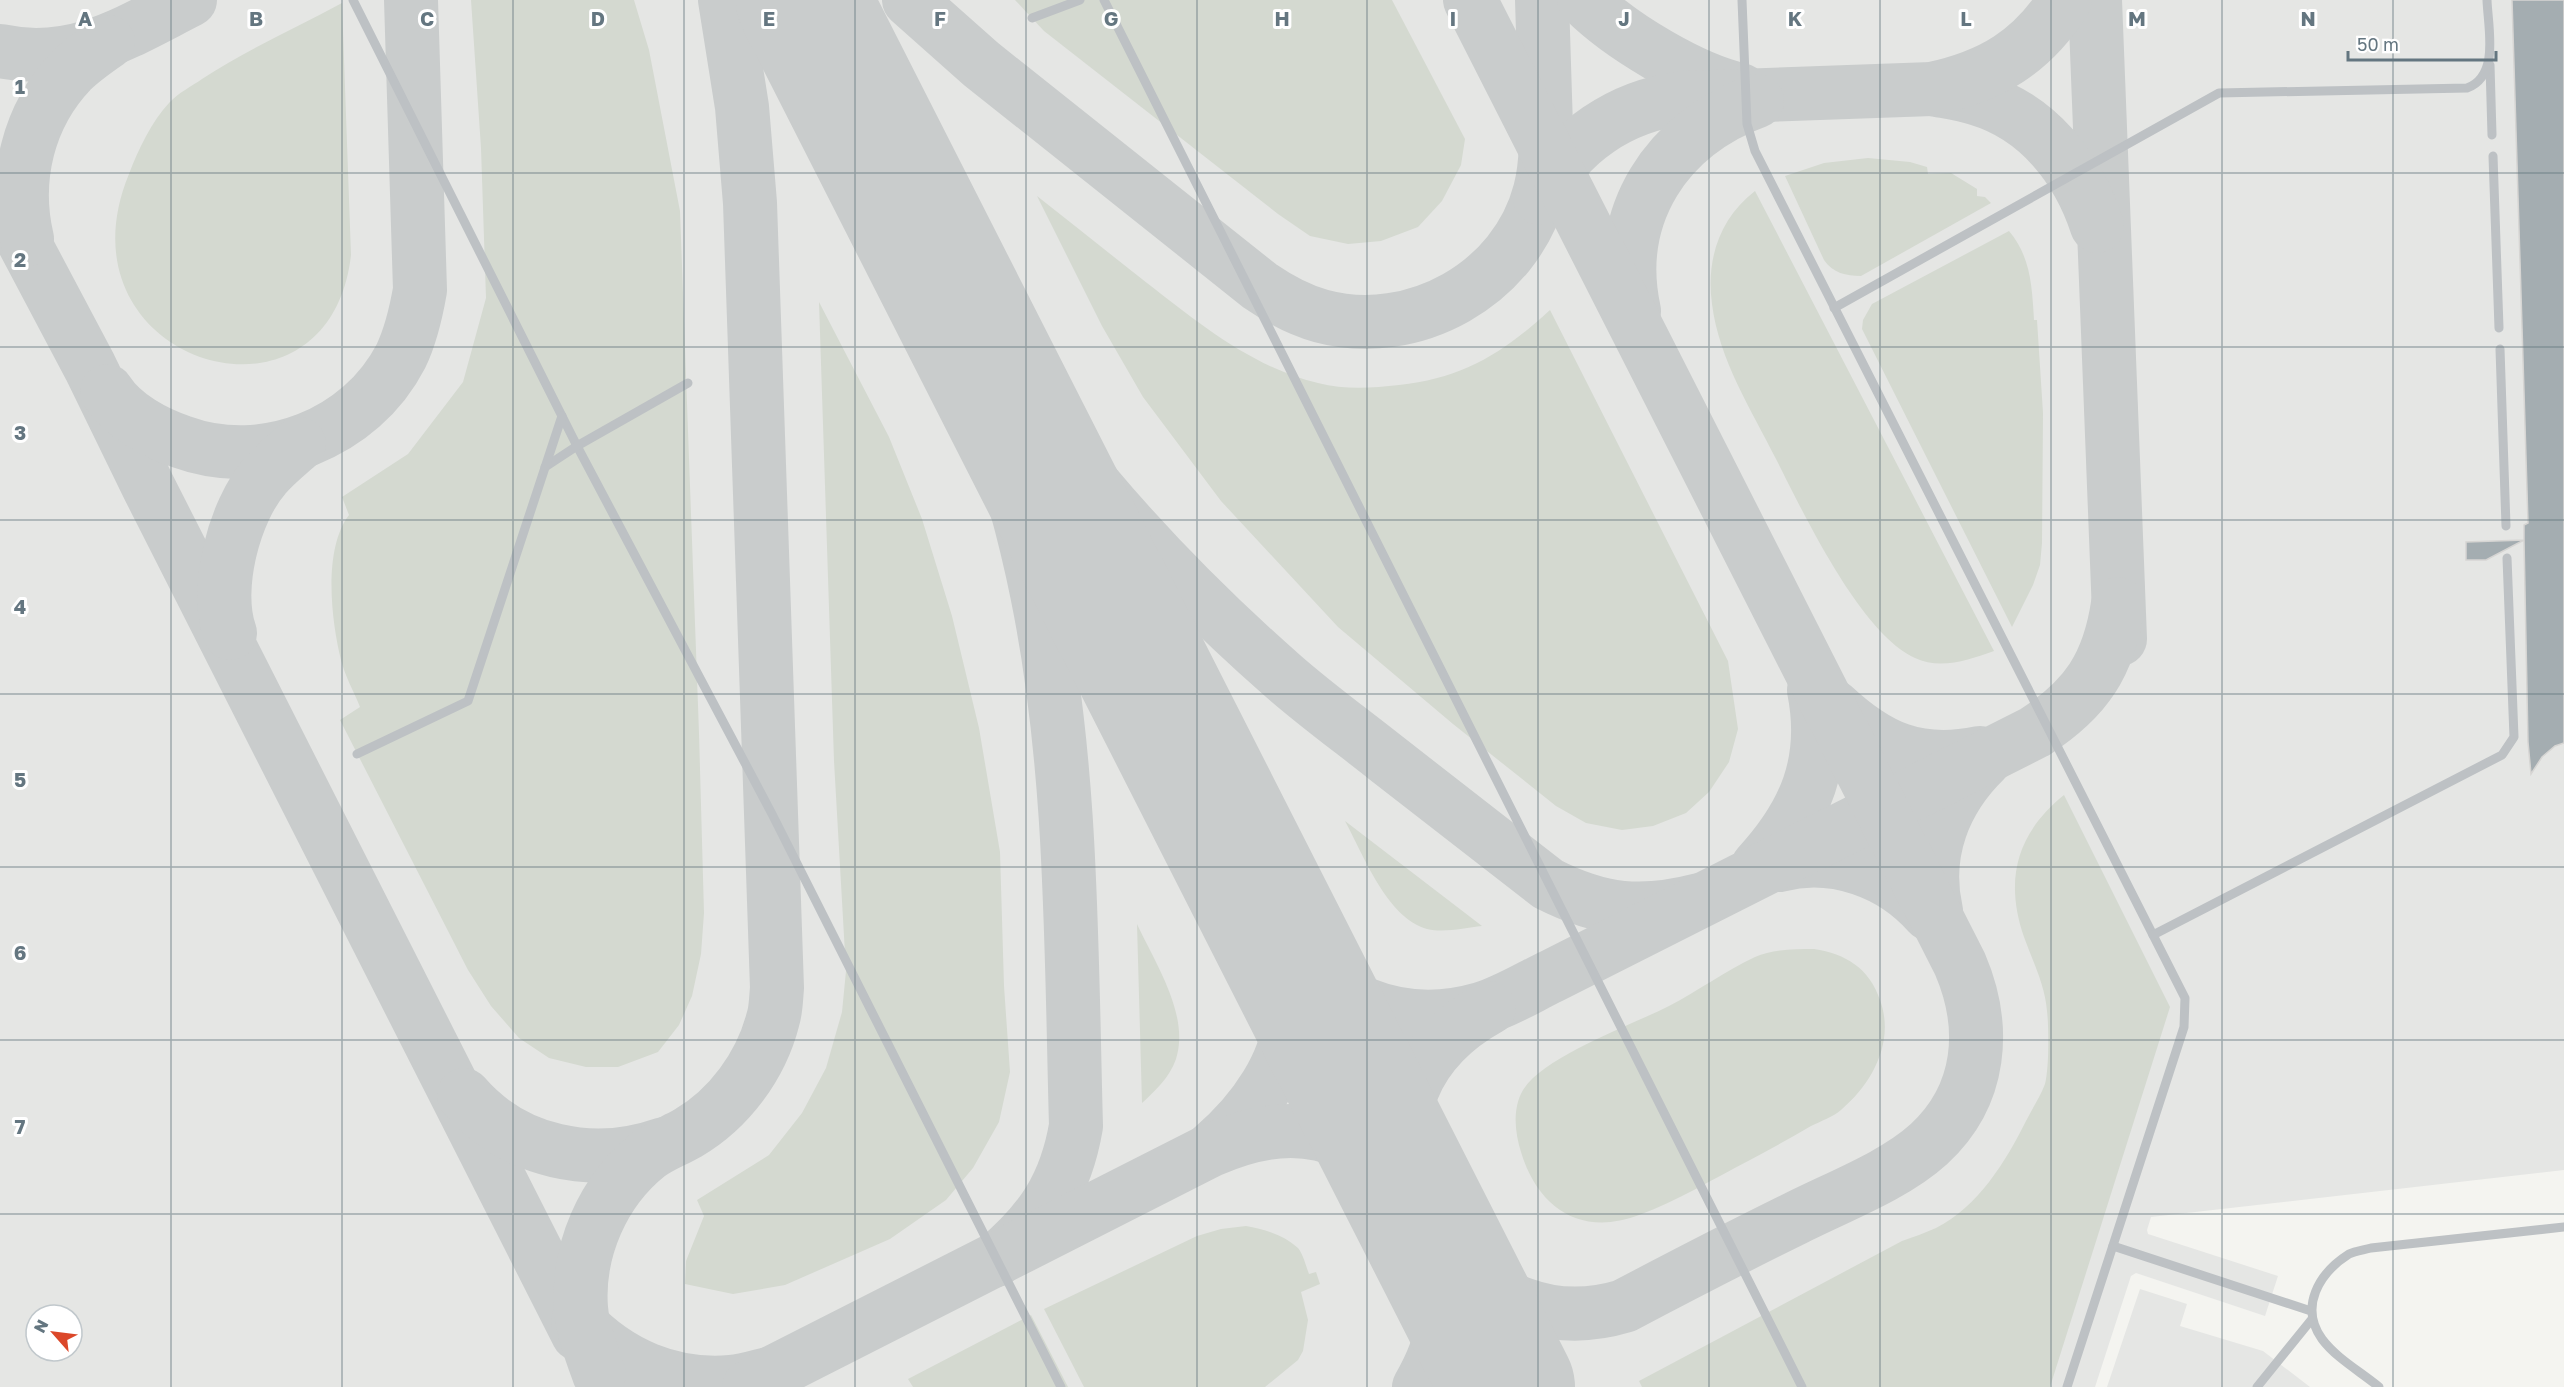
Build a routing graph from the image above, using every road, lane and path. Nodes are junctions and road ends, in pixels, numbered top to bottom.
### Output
1 (352, 0) edge
2 (1080, 0) edge
3 (1104, 0) edge
4 (1742, 0) edge
5 (2487, 0) edge
6 (1032, 18) dead end
7 (2490, 60) junction
8 (2492, 135) dead end
9 (2493, 156) dead end
10 (1834, 308) junction
11 (2499, 328) dead end
12 (2500, 349) dead end
13 (688, 383) dead end
14 (562, 416) junction
15 (577, 446) junction
16 (545, 467) junction
17 (2506, 526) dead end
18 (2507, 558) dead end
19 (357, 754) dead end
20 (2153, 935) junction
21 (2564, 1227) edge
22 (2113, 1246) junction
23 (2312, 1315) junction
24 (1061, 1387) edge
25 (1802, 1387) edge
26 (2067, 1387) edge
27 (2258, 1387) edge
28 (2379, 1387) edge

1 - 14 lane
2 - 6 lane
3 - 25 lane
4 - 10 lane
5 - 7 lane
7 - 8 lane
7 - 10 lane
9 - 11 lane
10 - 20 lane
12 - 17 lane
13 - 15 lane
14 - 15 lane
14 - 16 lane
15 - 16 lane
15 - 24 lane
16 - 19 lane
18 - 20 lane
20 - 22 lane
21 - 23 lane
22 - 23 lane
22 - 26 lane
23 - 27 lane
23 - 28 lane

